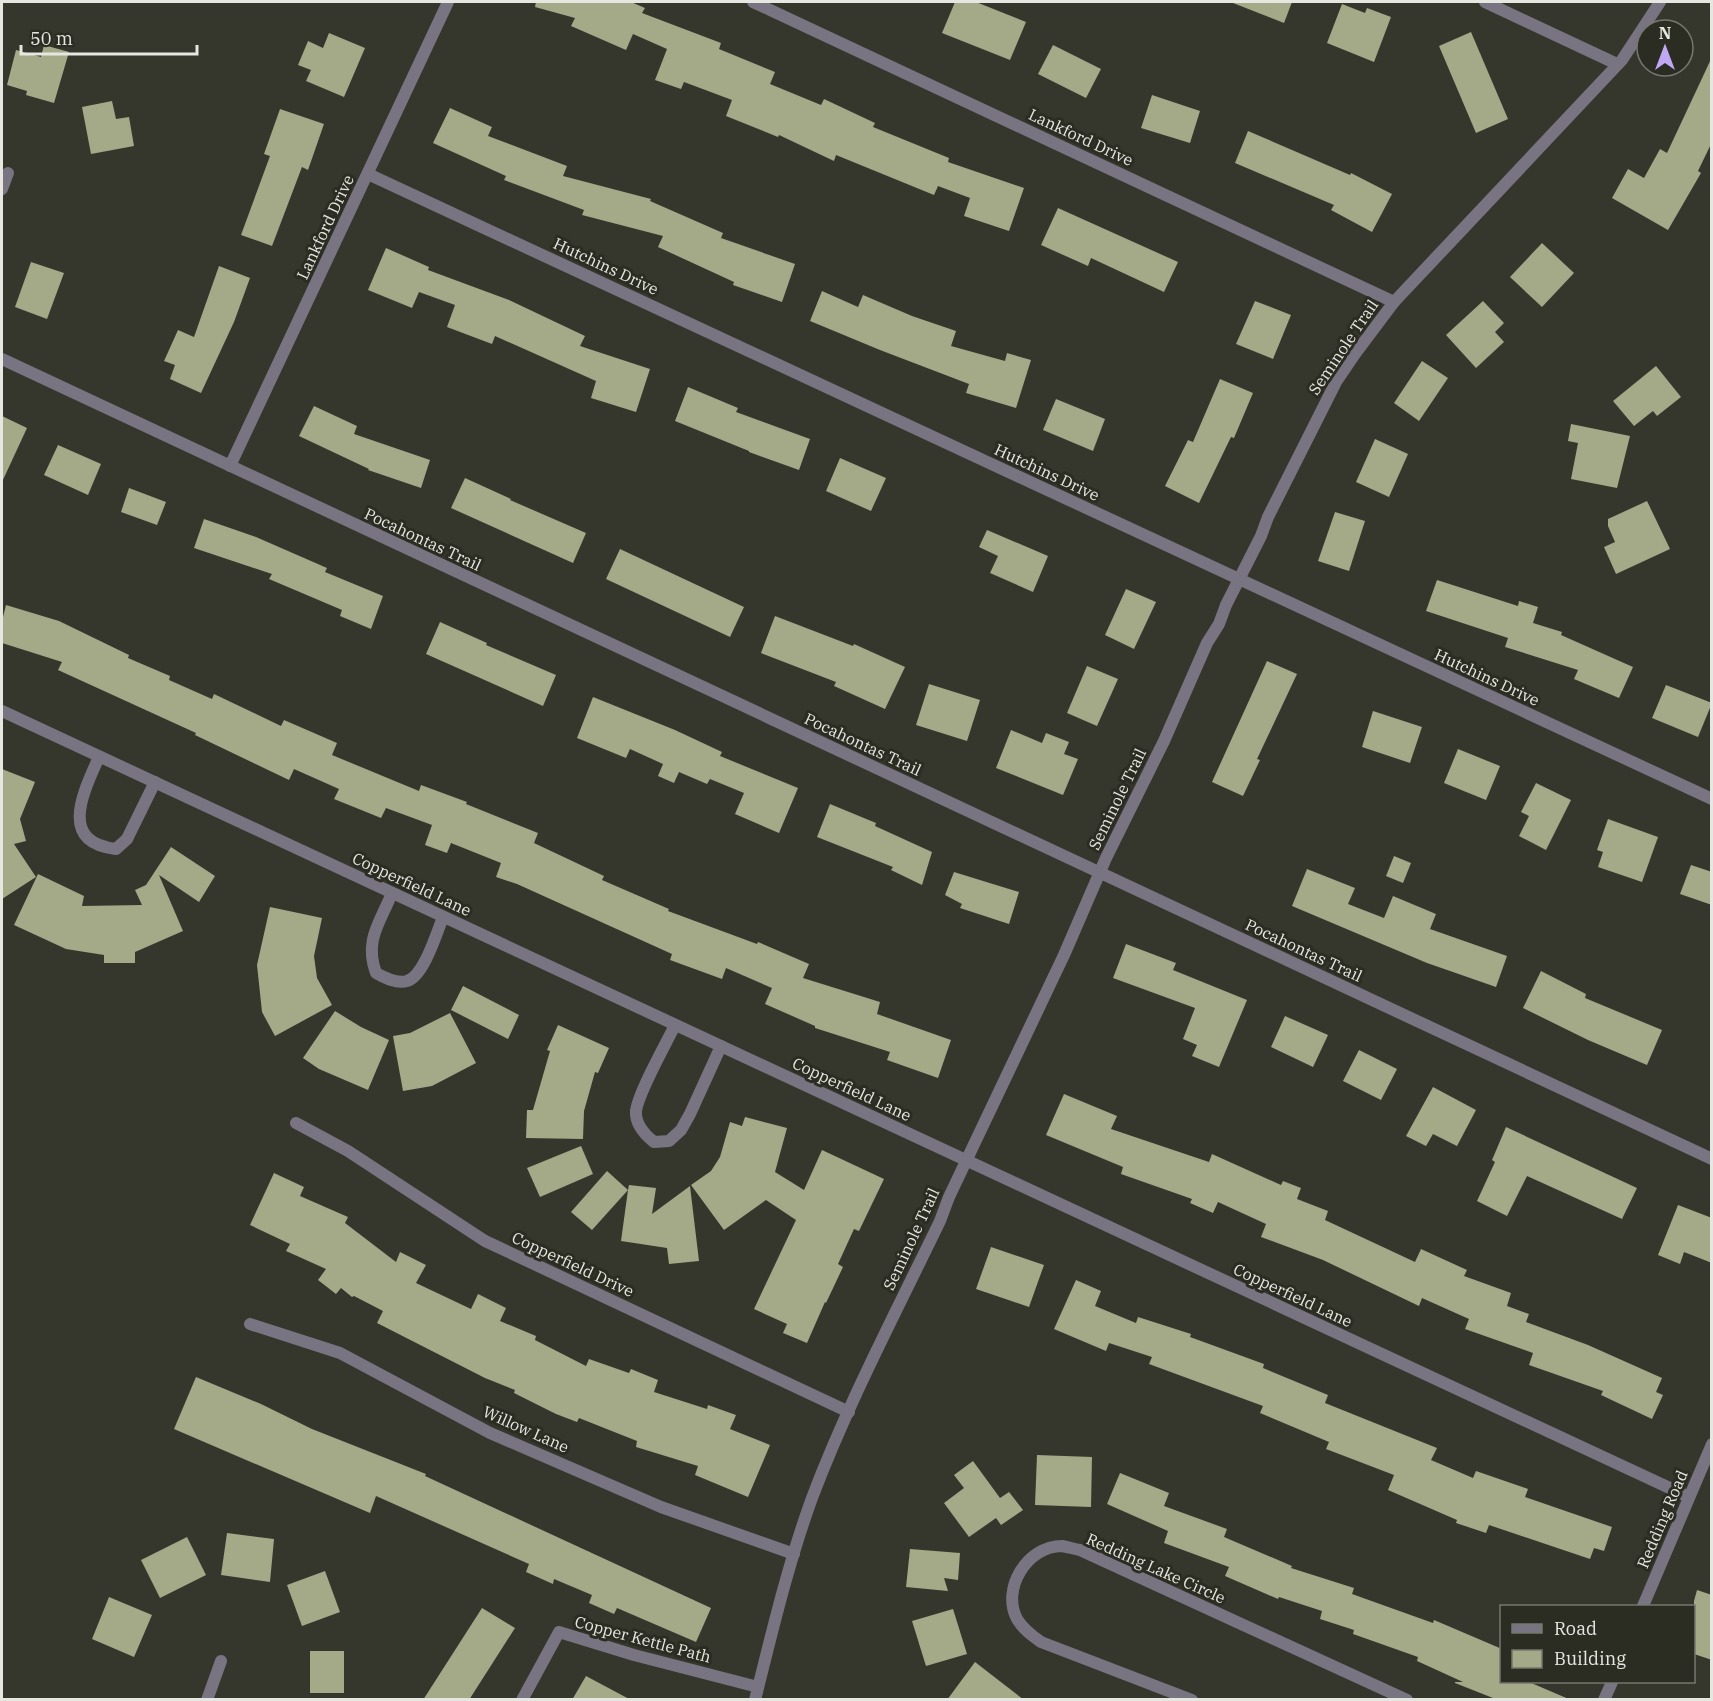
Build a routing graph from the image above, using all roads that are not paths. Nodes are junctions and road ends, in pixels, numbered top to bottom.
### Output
1 (448, 2) edge
2 (753, 2) edge
3 (1485, 2) edge
4 (1660, 2) edge
5 (1617, 64) junction
6 (8, 173) dead end
7 (368, 174) junction
8 (2, 189) edge
9 (1394, 302) junction
10 (2, 359) edge
11 (230, 466) junction
12 (1239, 579) junction
13 (2, 711) edge
14 (99, 757) junction
15 (155, 783) junction
16 (1712, 799) edge
17 (1100, 873) junction
18 (392, 893) junction
19 (443, 917) junction
20 (675, 1025) junction
21 (721, 1046) junction
22 (296, 1124) dead end
23 (1712, 1159) edge
24 (967, 1161) junction
25 (250, 1324) dead end
26 (849, 1412) junction
27 (1712, 1444) edge
28 (1689, 1497) junction
29 (794, 1554) junction
30 (1643, 1605) edge
31 (221, 1661) dead end
32 (1612, 1683) edge
33 (758, 1687) junction
34 (207, 1700) edge
35 (522, 1700) edge
36 (755, 1700) edge
37 (1192, 1700) edge
38 (1407, 1700) edge
39 (1604, 1700) edge

1 - 7 street, Lankford Drive
2 - 9 street, Lankford Drive
3 - 5 street
4 - 5 street, Seminole Trail
5 - 9 street, Seminole Trail
6 - 8 street
7 - 11 street, Lankford Drive
7 - 12 street, Hutchins Drive
9 - 12 street, Seminole Trail
10 - 11 street, Pocahontas Trail
11 - 17 street, Pocahontas Trail
12 - 16 street, Hutchins Drive
12 - 17 street, Seminole Trail
13 - 14 street, Copperfield Lane
14 - 15 street, Copperfield Lane
14 - 15 street
15 - 18 street, Copperfield Lane
17 - 23 street, Pocahontas Trail
17 - 24 street, Seminole Trail
18 - 19 street, Copperfield Lane
18 - 19 street
19 - 20 street, Copperfield Lane
20 - 21 street, Copperfield Lane
20 - 21 street
21 - 24 street, Copperfield Lane
22 - 26 street, Copperfield Drive
24 - 26 street, Seminole Trail
24 - 28 street, Copperfield Lane
25 - 29 street, Willow Lane
26 - 29 street, Seminole Trail
27 - 28 street, Redding Road
28 - 30 street, Redding Road
29 - 33 street, Seminole Trail
31 - 34 street
32 - 39 street
33 - 35 street, Copper Kettle Path
33 - 36 street, Seminole Trail
37 - 38 street, Redding Lake Circle

